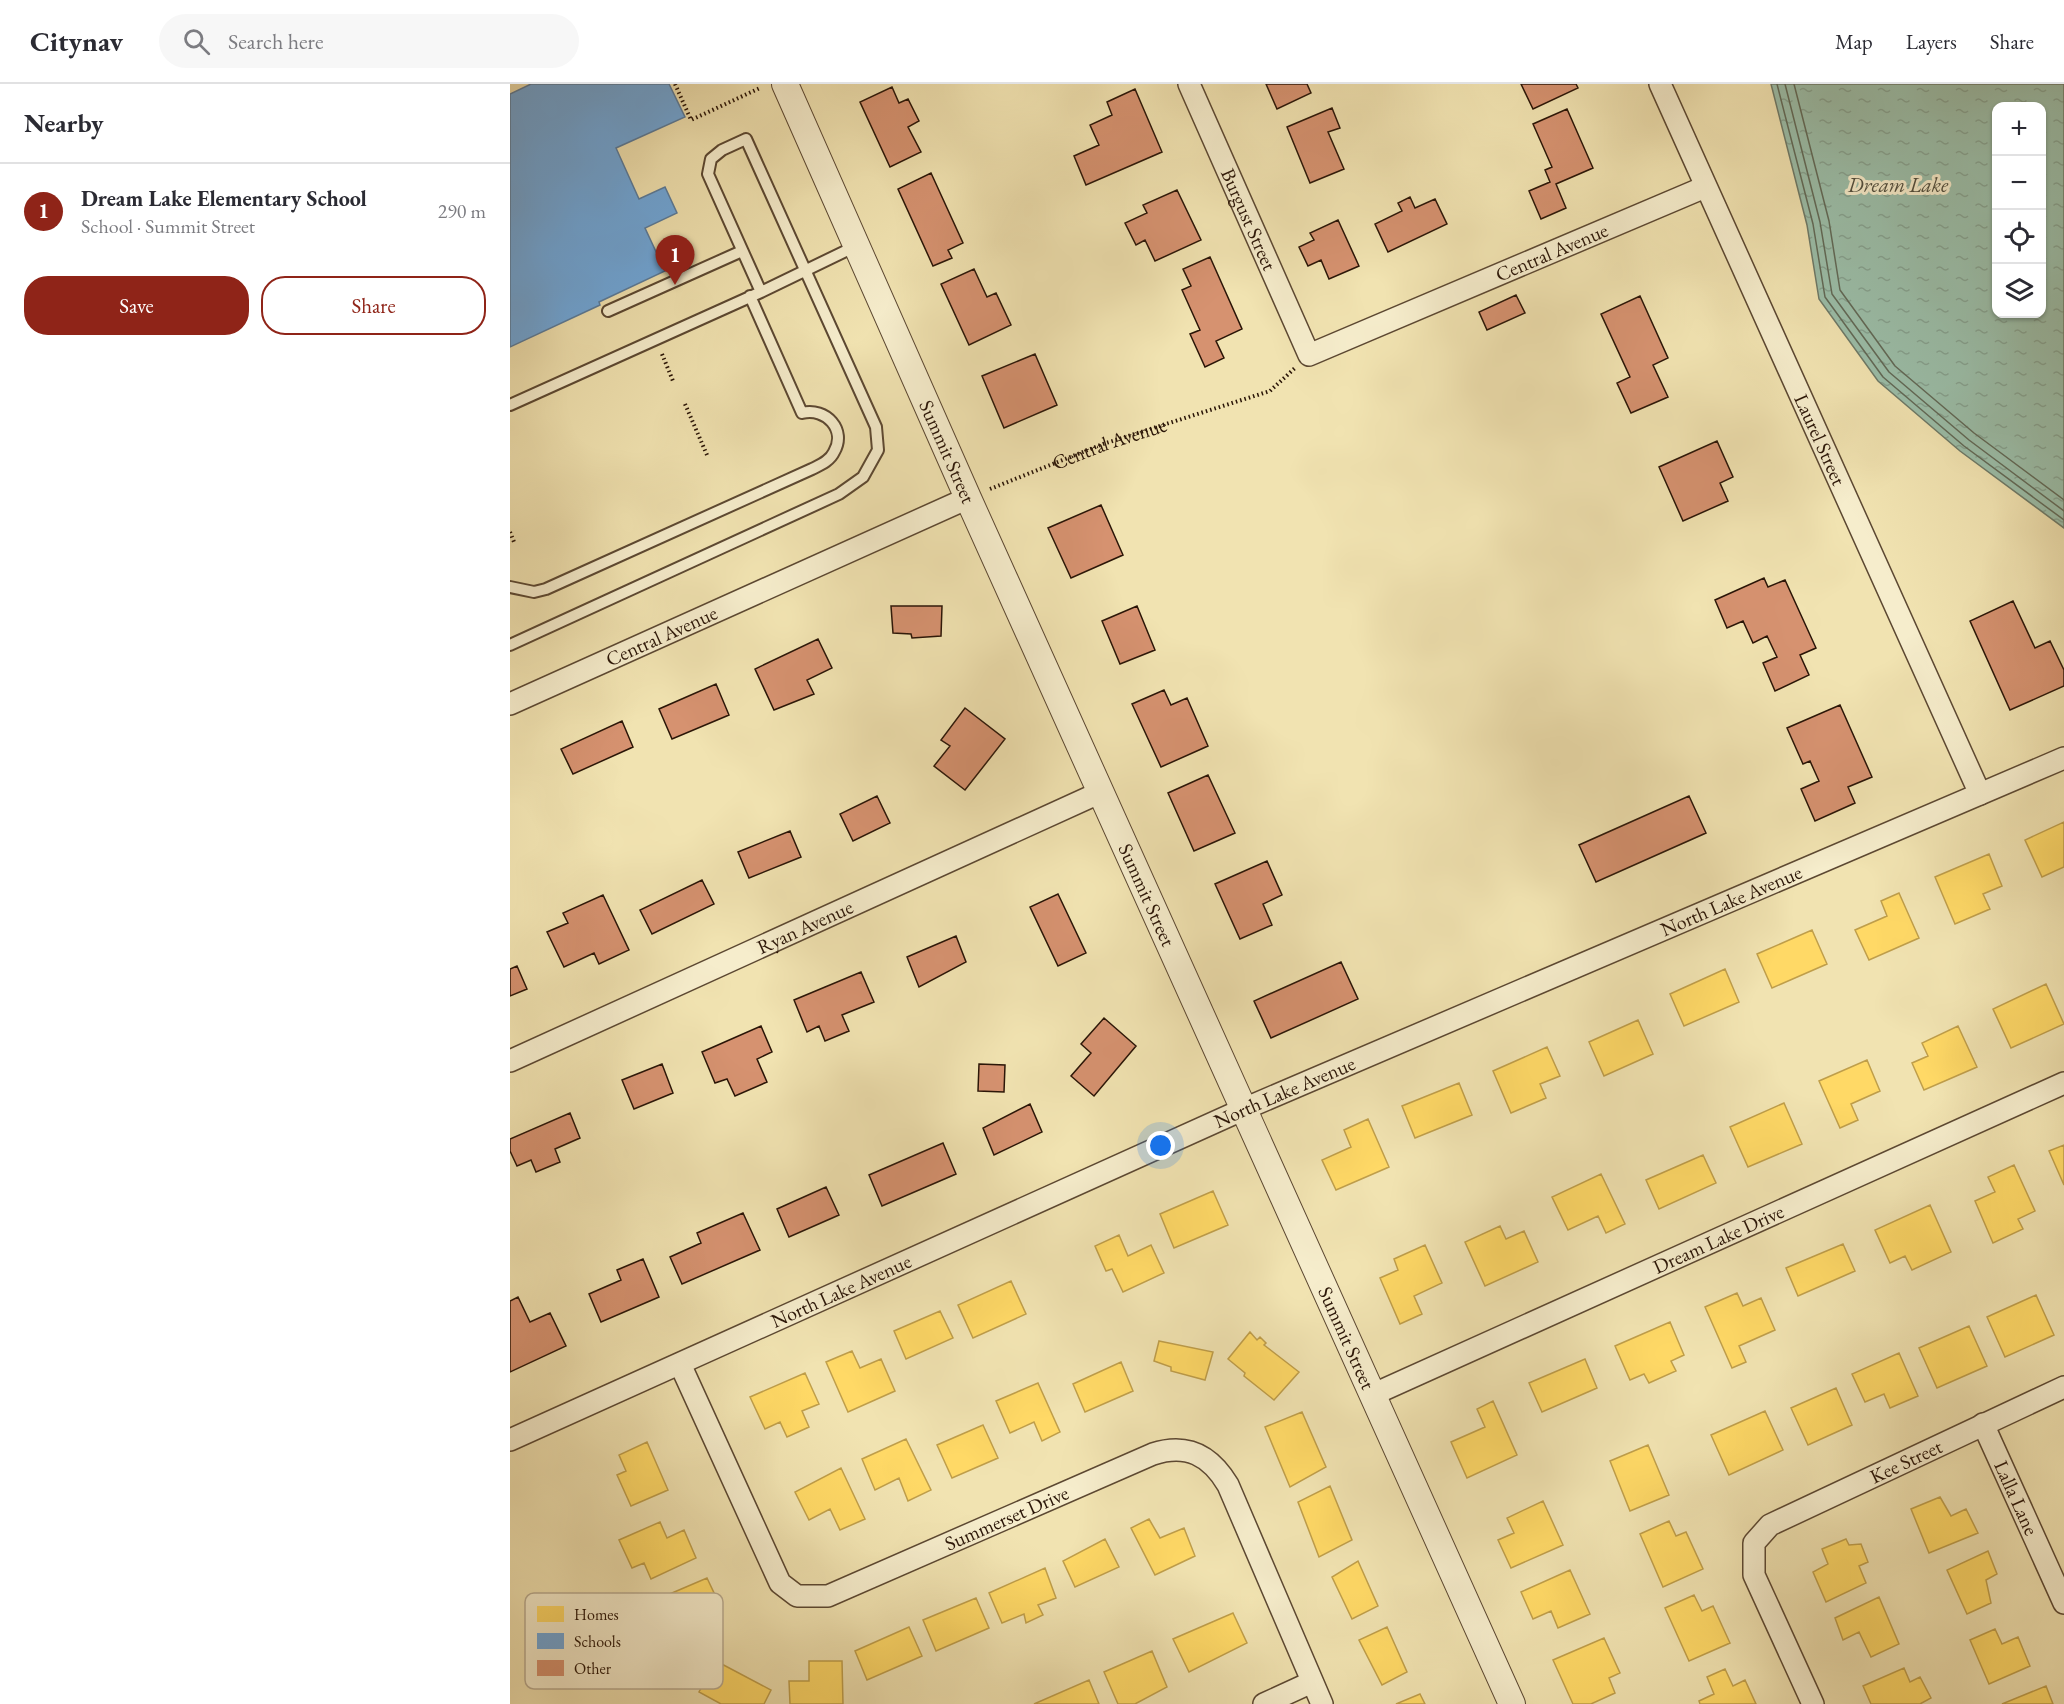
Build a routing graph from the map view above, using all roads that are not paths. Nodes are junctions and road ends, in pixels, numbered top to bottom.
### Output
1 (785, 84) edge
2 (1189, 84) edge
3 (1660, 84) edge
4 (1705, 187) junction
5 (856, 245) junction
6 (742, 251) junction
7 (806, 269) junction
8 (755, 294) junction
9 (608, 311) dead end
10 (1309, 355) joint
11 (510, 405) edge
12 (968, 498) junction
13 (510, 587) edge
14 (510, 644) edge
15 (510, 704) edge
16 (2064, 758) edge
17 (1101, 792) junction
18 (1980, 794) junction
19 (510, 1061) edge
20 (2064, 1083) edge
21 (1244, 1109) junction
22 (680, 1364) junction
23 (2064, 1388) edge
24 (1372, 1395) junction
25 (1983, 1424) junction
26 (510, 1440) edge
27 (2064, 1603) edge
28 (1312, 1682) junction
29 (1264, 1704) edge
30 (1322, 1704) edge
31 (1512, 1704) edge
32 (1813, 1704) edge

1 - 5 street, Summit Street
2 - 10 street, Burgust Street
3 - 4 street, Laurel Street
4 - 10 street, Central Avenue
4 - 18 street, Laurel Street
5 - 7 lane
5 - 12 street, Summit Street
6 - 7 lane
6 - 8 lane
6 - 9 lane
7 - 8 lane
7 - 14 lane
8 - 11 lane
8 - 13 lane
12 - 15 street, Central Avenue
12 - 17 street, Summit Street
16 - 18 street, North Lake Avenue
17 - 19 street, Ryan Avenue
17 - 21 street, Summit Street
18 - 21 street, North Lake Avenue
20 - 24 street, Dream Lake Drive
21 - 22 street, North Lake Avenue
21 - 24 street, Summit Street
22 - 26 street, North Lake Avenue
22 - 28 street, Summerset Drive
23 - 25 street, Kee Street
24 - 31 street, Summit Street
25 - 27 street, Lalla Lane
25 - 32 street, Kee Street
28 - 29 street
28 - 30 street, Summerset Drive

